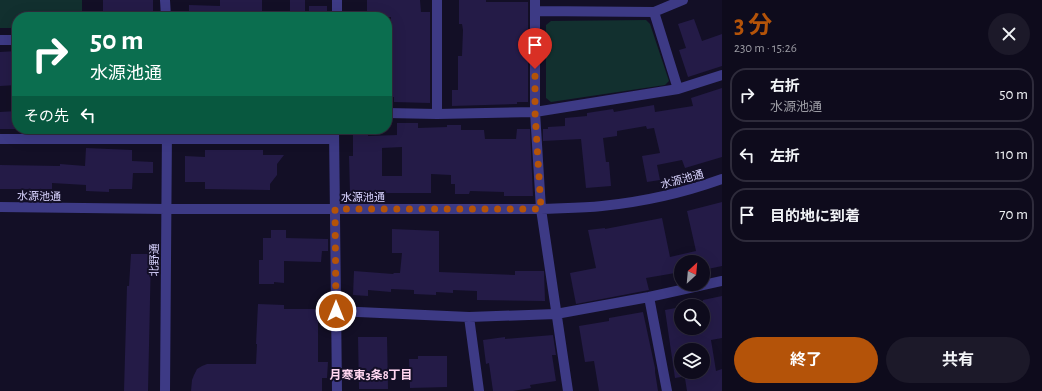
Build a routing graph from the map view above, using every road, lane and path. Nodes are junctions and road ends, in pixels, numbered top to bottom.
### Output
1 (166, 0) edge
2 (337, 0) edge
3 (437, 0) edge
4 (535, 0) edge
5 (683, 0) edge
6 (535, 11) junction
7 (166, 12) edge
8 (337, 12) edge
9 (654, 12) junction
10 (0, 40) edge
11 (12, 40) edge
12 (722, 75) edge
13 (678, 89) junction
14 (535, 112) junction
15 (392, 114) edge
16 (437, 114) junction
17 (167, 134) edge
18 (334, 134) edge
19 (0, 139) edge
20 (722, 179) edge
21 (0, 207) edge
22 (335, 209) junction
23 (541, 209) junction
24 (166, 210) junction
25 (722, 281) edge
26 (650, 297) junction
27 (336, 311) junction
28 (556, 314) junction
29 (469, 317) junction
30 (165, 391) edge
31 (337, 391) edge
32 (479, 391) edge
33 (568, 391) edge
34 (667, 391) edge

1 - 7 street
2 - 8 street
3 - 16 street
4 - 6 street
5 - 9 street
6 - 9 street
6 - 14 street
9 - 13 street
10 - 11 street
12 - 13 street
13 - 14 street
14 - 16 street
14 - 23 street
15 - 16 street
17 - 18 street
17 - 19 street
17 - 24 street, 北野通
18 - 22 street
20 - 23 street, 水源池通
21 - 24 street, 水源池通
22 - 23 street, 水源池通
22 - 24 street, 水源池通
22 - 27 street
23 - 28 street
24 - 30 street, 北野通
25 - 26 street
26 - 28 street
26 - 34 street
27 - 29 street
27 - 31 street
28 - 29 street
28 - 33 street
29 - 32 street

